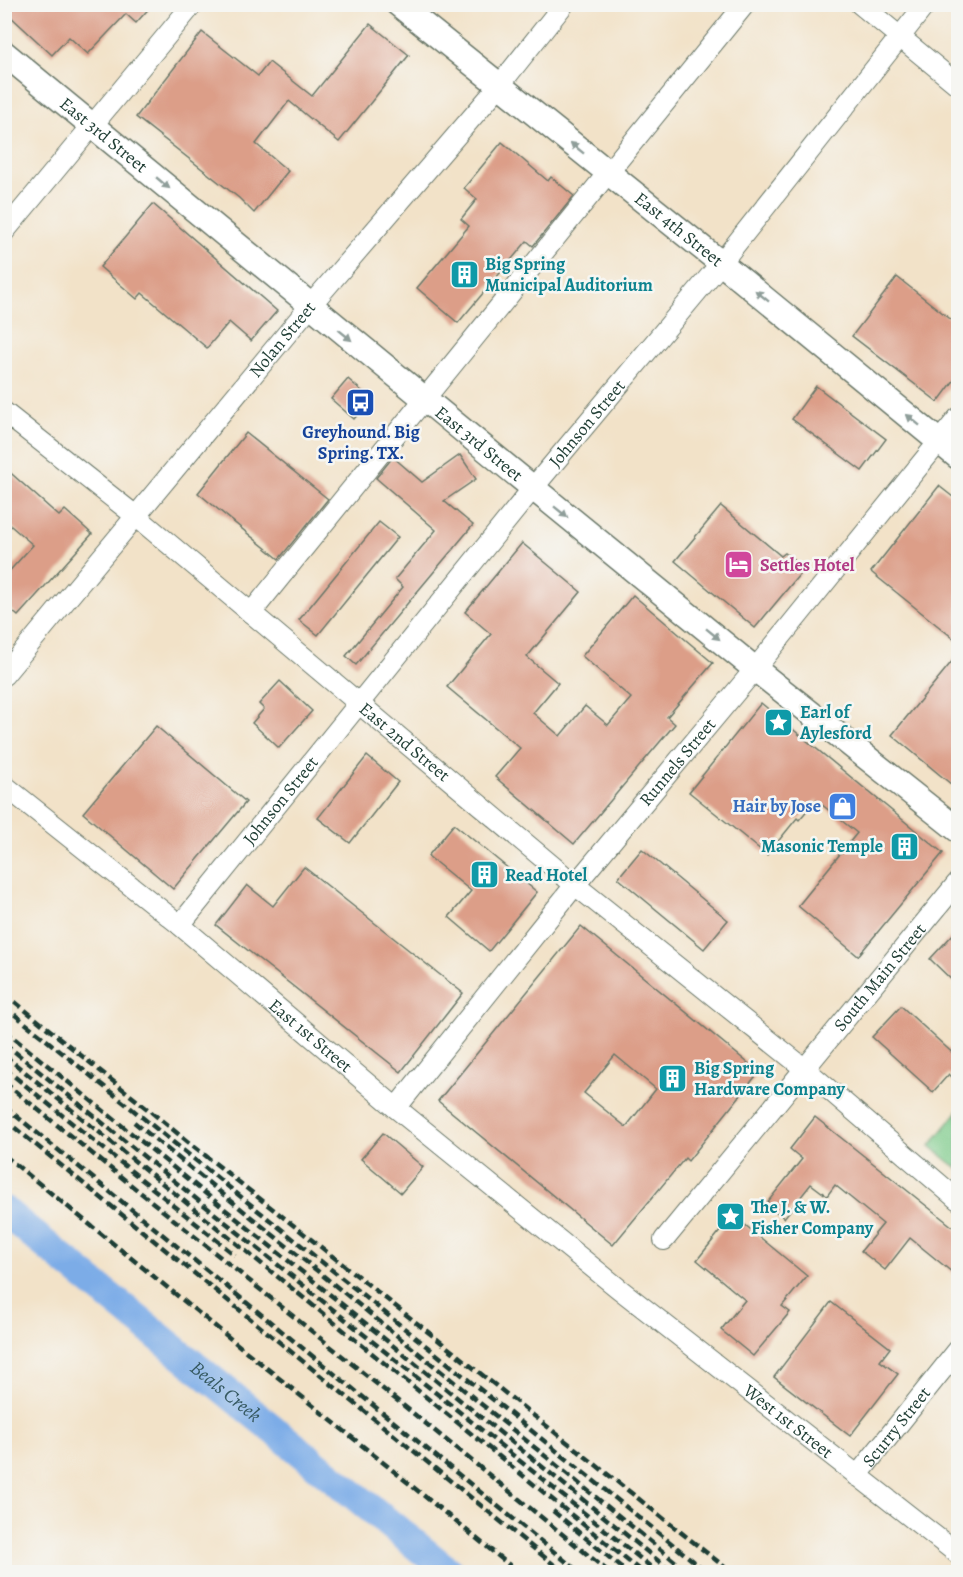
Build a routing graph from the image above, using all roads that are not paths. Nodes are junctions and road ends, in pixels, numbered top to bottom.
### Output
1 (193, 4) edge
2 (398, 4) edge
3 (564, 4) edge
4 (745, 4) edge
5 (860, 4) edge
6 (926, 4) edge
7 (900, 36) junction
8 (4, 53) edge
9 (958, 85) edge
10 (499, 86) junction
11 (94, 125) junction
12 (608, 173) junction
13 (4, 232) edge
14 (721, 263) junction
15 (310, 306) junction
16 (424, 399) junction
17 (4, 412) edge
18 (958, 418) edge
19 (939, 441) junction
20 (958, 457) edge
21 (533, 488) junction
22 (137, 516) junction
23 (251, 612) junction
24 (755, 669) junction
25 (4, 675) edge
26 (359, 704) junction
27 (4, 785) edge
28 (958, 830) edge
29 (958, 882) edge
30 (575, 885) junction
31 (180, 925) junction
32 (805, 1069) junction
33 (396, 1108) junction
34 (958, 1200) edge
35 (664, 1240) dead end
36 (618, 1288) joint
37 (958, 1350) edge
38 (857, 1476) junction
39 (958, 1554) edge

1 - 11 street
2 - 10 main road, East 4th Street
3 - 10 street, Nolan Street
4 - 12 street
5 - 7 street
6 - 7 street, Johnson Street
7 - 9 street
7 - 14 street, Johnson Street
8 - 11 main road, East 3rd Street
12 -> 10 main road, East 4th Street
10 - 15 street, Nolan Street
11 - 13 street
11 -> 15 main road, East 3rd Street
12 - 14 main road, East 4th Street
12 - 16 street
19 -> 14 main road, East 4th Street
14 - 21 street, Johnson Street
15 -> 16 main road, East 3rd Street
15 - 22 street, Nolan Street
16 - 21 main road, East 3rd Street
16 - 23 street
17 - 22 street, East 2nd Street
18 - 19 street, Runnels Street
19 - 20 main road, East 4th Street
19 - 24 street, Runnels Street
21 -> 24 main road, East 3rd Street
21 - 26 street, Johnson Street
22 - 23 street, East 2nd Street
22 - 25 street, Nolan Street
23 - 26 street, East 2nd Street
24 - 28 main road, East 3rd Street
24 - 30 street, Runnels Street
26 - 30 street, East 2nd Street
26 - 31 street, Johnson Street
27 - 31 street, East 1st Street
29 - 32 street, South Main Street
30 - 32 street, East 2nd Street
30 - 33 street, Runnels Street
31 - 33 street, East 1st Street
32 - 34 street, East 2nd Street
32 - 35 street, South Main Street
33 - 36 street, East 1st Street
36 - 38 street, West 1st Street
37 - 38 street, Scurry Street
38 - 39 street, West 1st Street

